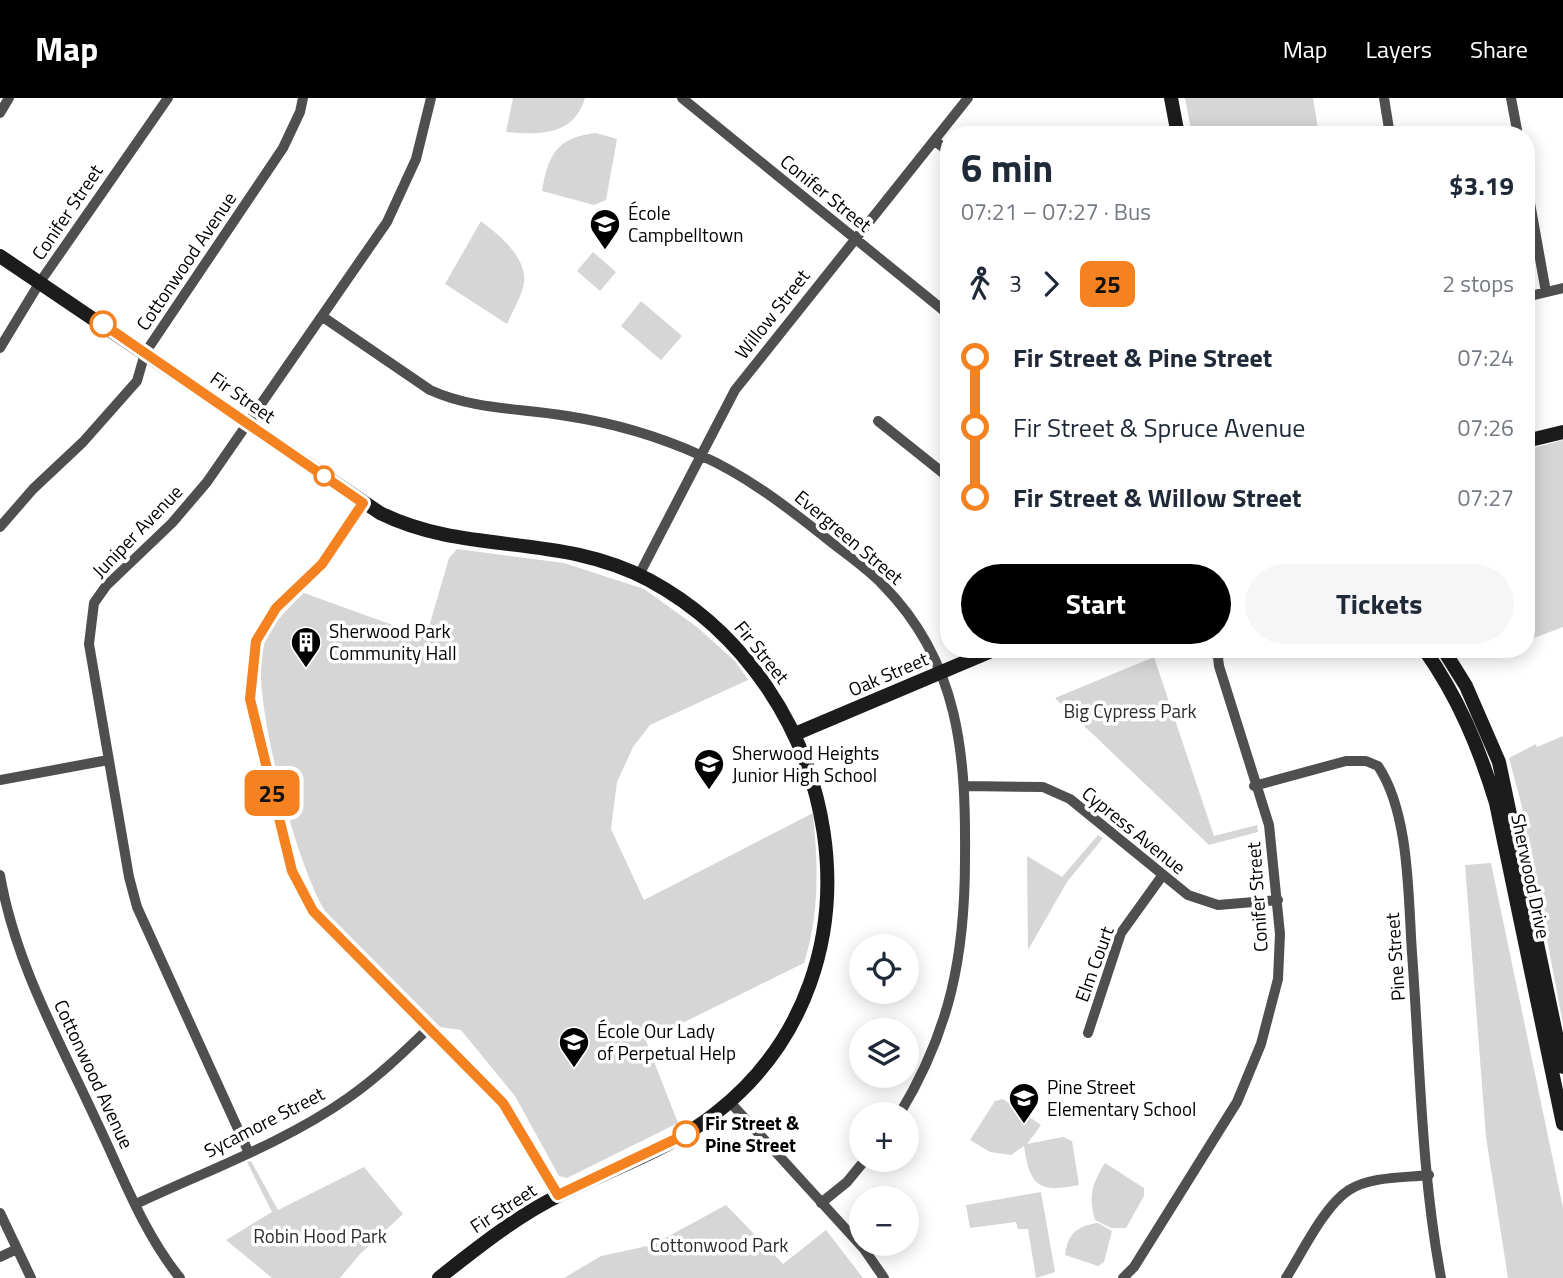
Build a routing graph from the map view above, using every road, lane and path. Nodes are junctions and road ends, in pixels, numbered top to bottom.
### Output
1 (9, 98) edge
2 (168, 98) edge
3 (303, 98) edge
4 (431, 98) edge
5 (682, 98) edge
6 (968, 98) edge
7 (1171, 98) edge
8 (1384, 98) edge
9 (1511, 98) edge
10 (0, 113) edge
11 (947, 126) edge
12 (1176, 126) edge
13 (1389, 126) edge
14 (1516, 126) edge
15 (940, 134) edge
16 (935, 141) junction
17 (940, 145) edge
18 (1535, 231) edge
19 (856, 239) junction
20 (0, 256) edge
21 (40, 282) junction
22 (1563, 288) edge
23 (1546, 292) junction
24 (1535, 295) edge
25 (940, 307) edge
26 (323, 317) junction
27 (0, 348) edge
28 (145, 352) junction
29 (878, 421) dead end
30 (249, 424) junction
31 (1563, 432) edge
32 (1535, 439) edge
33 (701, 455) junction
34 (940, 471) edge
35 (363, 503) junction
36 (0, 527) edge
37 (639, 575) junction
38 (975, 658) edge
39 (1218, 658) edge
40 (1429, 658) edge
41 (1449, 658) edge
42 (940, 673) junction
43 (795, 734) junction
44 (108, 760) junction
45 (0, 780) edge
46 (966, 786) junction
47 (1254, 786) junction
48 (0, 875) edge
49 (1162, 876) junction
50 (1278, 900) junction
51 (430, 1027) junction
52 (1088, 1033) dead end
53 (1563, 1067) edge
54 (729, 1101) junction
55 (905, 1102) edge
56 (1563, 1124) edge
57 (248, 1151) junction
58 (855, 1172) edge
59 (1429, 1175) junction
60 (558, 1195) junction
61 (821, 1203) junction
62 (136, 1204) junction
63 (0, 1213) edge
64 (17, 1249) junction
65 (0, 1257) edge
66 (31, 1278) edge
67 (180, 1278) edge
68 (439, 1278) edge
69 (884, 1278) edge
70 (1123, 1278) edge
71 (1286, 1278) edge
72 (1441, 1278) edge

1 - 10 street
2 - 21 street, Conifer Street
3 - 28 street, Cottonwood Avenue
4 - 26 street, Juniper Avenue
5 - 19 street, Conifer Street
6 - 11 street, Willow Street
7 - 12 street
8 - 13 street
9 - 14 street
15 - 16 street, Willow Street
16 - 17 street
16 - 19 street, Willow Street
18 - 23 street
19 - 25 street, Conifer Street
19 - 33 street, Willow Street
20 - 21 street, Fir Street
21 - 27 street, Conifer Street
21 - 28 street, Fir Street
22 - 23 street
23 - 24 street
26 - 30 street, Juniper Avenue
26 - 33 street, Evergreen Street
28 - 30 street, Fir Street
28 - 36 street, Cottonwood Avenue
29 - 34 street
30 - 35 street, Fir Street
30 - 44 street, Juniper Avenue
31 - 32 street
33 - 37 street, Willow Street
33 - 42 street, Evergreen Street
35 - 37 street, Fir Street
35 - 51 street
37 - 43 street, Fir Street
38 - 42 street, Oak Street
39 - 47 street, Conifer Street
40 - 56 street, Sherwood Drive
41 - 53 street, Sherwood Drive
42 - 43 street, Oak Street
42 - 46 street, Evergreen Street
43 - 54 street, Fir Street
44 - 45 street
44 - 57 street, Juniper Avenue
46 - 49 street, Cypress Avenue
46 - 55 street, Evergreen Street
47 - 50 street, Conifer Street
47 - 59 street, Pine Street
48 - 62 street, Cottonwood Avenue
49 - 50 street, Cypress Avenue
49 - 52 street, Elm Court
50 - 70 street, Conifer Street
51 - 57 street, Sycamore Street
51 - 60 street
54 - 60 street, Fir Street
54 - 61 street
57 - 62 street, Sycamore Street
58 - 61 street
59 - 71 street
59 - 72 street, Pine Street
60 - 68 street, Fir Street
61 - 69 street
62 - 67 street, Cottonwood Avenue
63 - 64 street
64 - 65 street
64 - 66 street

